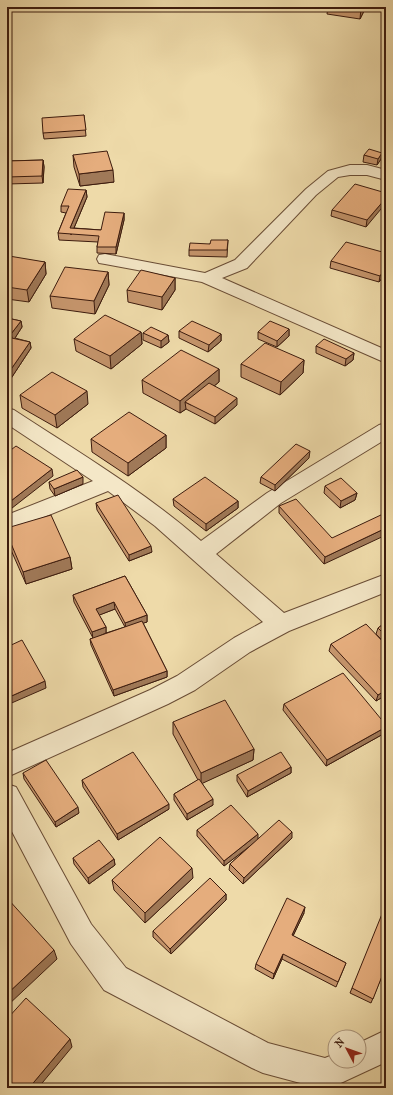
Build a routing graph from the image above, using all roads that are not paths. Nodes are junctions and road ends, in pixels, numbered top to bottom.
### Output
1 (386, 175) edge
2 (105, 259) dead end
3 (207, 278) junction
4 (386, 357) edge
5 (7, 415) edge
6 (386, 430) edge
7 (110, 482) junction
8 (7, 524) edge
9 (201, 554) junction
10 (386, 583) edge
11 (281, 624) junction
12 (7, 765) edge
13 (7, 796) edge
14 (386, 1046) edge
15 (367, 1055) edge
16 (337, 1069) edge

1 - 3 street
2 - 3 street
3 - 4 street
5 - 7 street
6 - 9 street
7 - 8 street
7 - 9 street
9 - 11 street
10 - 11 street
11 - 12 street
13 - 16 street
14 - 15 street

